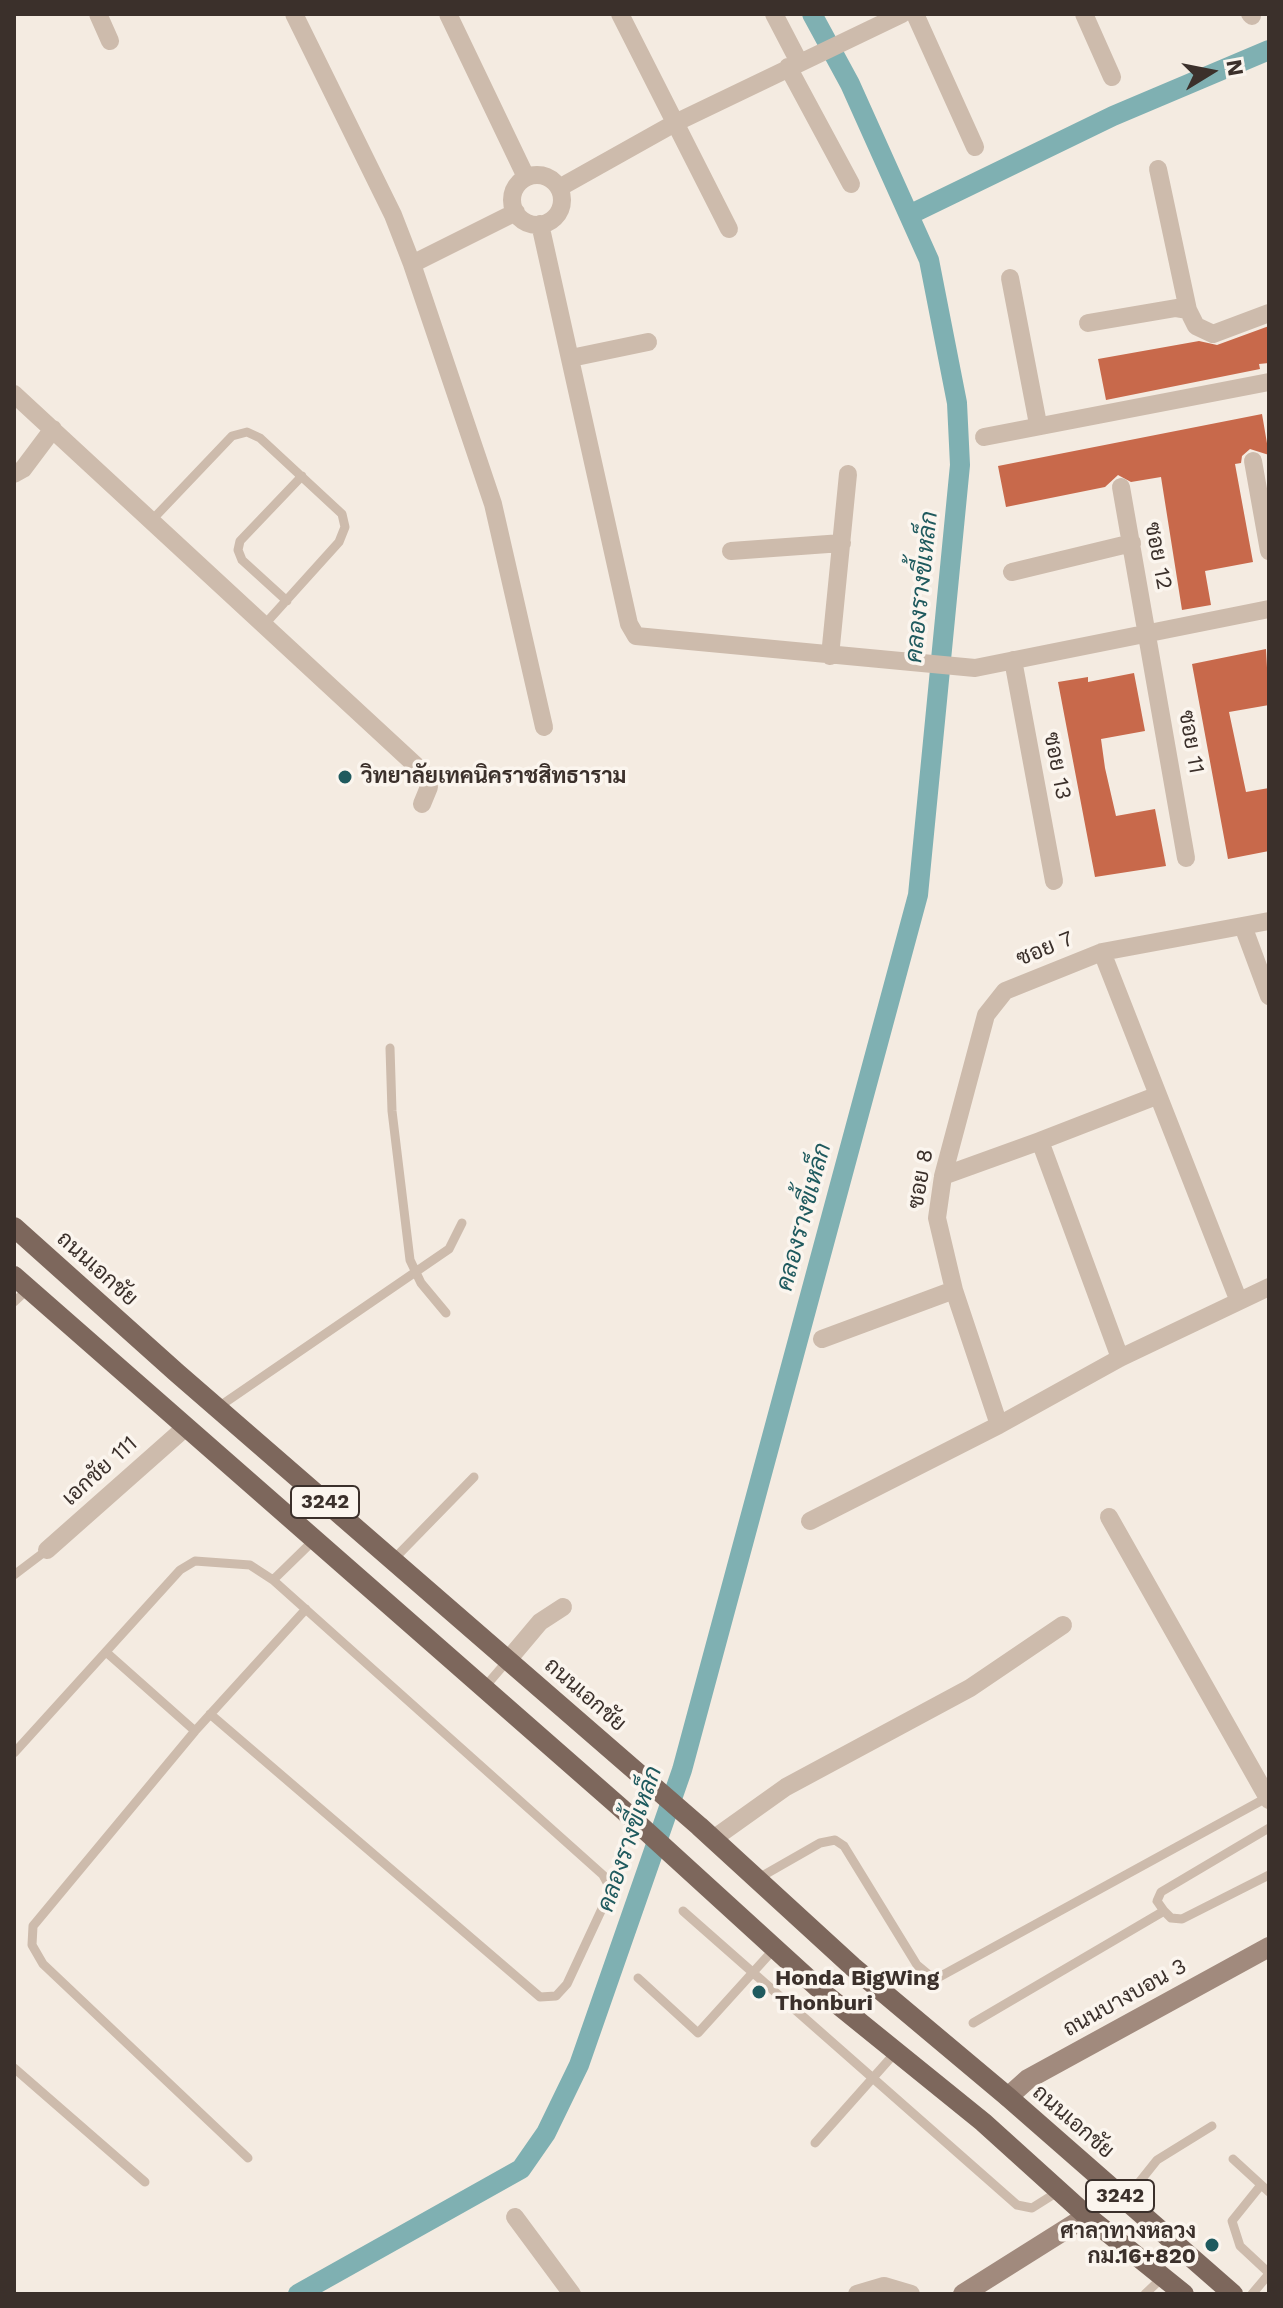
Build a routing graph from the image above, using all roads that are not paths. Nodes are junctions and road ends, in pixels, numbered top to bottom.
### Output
1 (98, 14) edge
2 (294, 14) edge
3 (448, 14) edge
4 (620, 14) edge
5 (774, 14) edge
6 (902, 14) edge
7 (915, 14) edge
8 (1084, 14) edge
9 (110, 41) dead end
10 (796, 63) junction
11 (1112, 77) dead end
12 (675, 123) junction
13 (975, 147) dead end
14 (1158, 169) dead end
15 (526, 177) junction
16 (851, 184) dead end
17 (559, 188) junction
18 (516, 212) junction
19 (540, 224) junction
20 (729, 229) dead end
21 (412, 264) junction
22 (1010, 278) dead end
23 (1188, 310) junction
24 (1269, 313) edge
25 (1088, 323) dead end
26 (648, 342) dead end
27 (571, 358) junction
28 (1269, 382) edge
29 (14, 394) edge
30 (1038, 424) junction
31 (53, 429) junction
32 (984, 437) dead end
33 (1253, 461) dead end
34 (14, 474) edge
35 (848, 474) dead end
36 (302, 476) junction
37 (1121, 487) dead end
38 (152, 520) junction
39 (842, 543) junction
40 (1132, 543) junction
41 (731, 551) dead end
42 (1269, 551) edge
43 (1012, 572) dead end
44 (287, 601) junction
45 (1269, 609) edge
46 (265, 624) junction
47 (1148, 634) junction
48 (830, 656) junction
49 (1013, 660) junction
50 (544, 727) dead end
51 (422, 804) dead end
52 (1186, 858) dead end
53 (1054, 881) dead end
54 (1269, 921) edge
55 (1243, 926) junction
56 (1102, 952) junction
57 (1005, 991) joint
58 (1269, 996) edge
59 (390, 1048) dead end
60 (1156, 1096) junction
61 (1040, 1141) junction
62 (943, 1176) junction
63 (462, 1223) dead end
64 (14, 1227) edge
65 (415, 1271) junction
66 (1269, 1287) edge
67 (19, 1289) edge
68 (954, 1290) junction
69 (1238, 1299) junction
70 (446, 1313) dead end
71 (822, 1339) dead end
72 (1120, 1358) junction
73 (217, 1408) junction
74 (999, 1425) junction
75 (186, 1427) junction
76 (474, 1477) dead end
77 (1109, 1517) dead end
78 (810, 1521) dead end
79 (314, 1540) junction
80 (47, 1550) joint
81 (393, 1560) junction
82 (14, 1575) edge
83 (273, 1580) junction
84 (563, 1607) dead end
85 (306, 1609) junction
86 (1063, 1625) dead end
87 (106, 1652) junction
88 (508, 1660) junction
89 (484, 1688) junction
90 (210, 1714) junction
91 (195, 1731) junction
92 (14, 1753) edge
93 (1268, 1798) edge
94 (1269, 1828) edge
95 (706, 1832) junction
96 (1269, 1875) edge
97 (757, 1879) junction
98 (683, 1911) dead end
99 (1164, 1911) junction
100 (1269, 1947) edge
101 (775, 1948) junction
102 (753, 1972) junction
103 (638, 1978) dead end
104 (973, 2023) dead end
105 (895, 2053) junction
106 (14, 2068) edge
107 (873, 2078) junction
108 (1008, 2097) junction
109 (983, 2122) junction
110 (1212, 2126) dead end
111 (815, 2143) dead end
112 (248, 2158) dead end
113 (1233, 2159) dead end
114 (145, 2182) dead end
115 (1265, 2189) edge
116 (1059, 2191) junction
117 (1125, 2200) junction
118 (1087, 2216) junction
119 (515, 2217) dead end
120 (1269, 2274) edge
121 (1163, 2276) junction
122 (572, 2294) edge
123 (857, 2294) edge
124 (911, 2294) edge
125 (963, 2294) edge
126 (1145, 2294) edge
127 (1184, 2294) edge
128 (1233, 2294) edge
129 (1252, 2294) edge

1 - 9 street
2 - 21 street
3 - 15 street
4 - 12 street
5 - 10 street
6 - 10 street
7 - 13 street
8 - 11 street
10 - 12 street
10 - 16 street
12 - 17 street
12 - 20 street
14 - 23 street
15 - 17 street
15 - 18 street
17 - 19 street
18 - 19 street
18 - 21 street
19 - 27 street
21 - 50 street
22 - 30 street
23 - 24 street
23 - 25 street
26 - 27 street
27 - 48 street
28 - 30 street
29 - 31 street
30 - 32 street
31 - 34 street
31 - 38 street
33 - 42 street
35 - 39 street
36 - 38 lane
36 - 44 lane
36 - 44 lane
37 - 40 street, ซอย 12
38 - 46 street
39 - 41 street
39 - 48 street
40 - 43 street
40 - 47 street, ซอย 12
44 - 46 lane
45 - 47 street
46 - 51 street
47 - 49 street
47 - 52 street, ซอย 11
48 - 49 street
49 - 53 street, ซอย 13
54 - 55 street, ซอย 7
55 - 56 street, ซอย 7
55 - 58 street
56 - 57 street, ซอย 7
56 - 60 street
57 - 62 street, ซอย 8
59 - 65 lane
60 - 61 street
60 - 69 street
61 - 62 street
61 - 72 street
62 - 68 street, ซอย 8
63 - 65 lane
64 - 73 main road, ถนนเอกชัย / 3242
65 - 70 lane
65 - 73 lane
66 - 69 street
67 - 75 main road, 3242
68 - 71 street
68 - 74 street, ซอย 8
69 - 72 street
72 - 74 street
73 - 81 main road, ถนนเอกชัย / 3242
74 - 78 street
75 - 79 main road, 3242
75 - 80 street, เอกชัย 111
76 - 81 lane
77 - 93 street
79 - 83 lane
79 - 89 main road, 3242
80 - 82 lane
81 - 88 main road, ถนนเอกชัย / 3242
83 - 85 lane
83 - 87 lane
84 - 88 street
85 - 90 lane
85 - 90 lane
86 - 95 street
87 - 91 lane
87 - 92 lane
88 - 89 lane
88 - 95 main road, ถนนเอกชัย / 3242
89 - 101 main road, 3242
90 - 91 lane
91 - 112 lane
93 - 97 lane
94 - 99 lane
95 - 97 main road, ถนนเอกชัย / 3242
96 - 99 lane
97 - 108 main road, ถนนเอกชัย / 3242
98 - 102 lane
99 - 104 lane
100 - 108 main road, ถนนบางบอน 3
101 - 102 lane
101 - 105 main road, 3242
102 - 103 lane
102 - 107 lane
105 - 107 lane
105 - 109 main road, 3242
106 - 114 lane
107 - 111 lane
107 - 116 lane
108 - 109 main road
108 - 117 main road, ถนนเอกชัย / 3242
109 - 116 main road, 3242
110 - 117 lane
113 - 115 lane
115 - 120 lane
116 - 118 main road, 3242
117 - 128 main road, ถนนเอกชัย / 3242
118 - 121 main road, 3242
118 - 125 main road
119 - 122 street
120 - 129 lane
121 - 126 lane
121 - 127 main road, 3242
123 - 124 street

